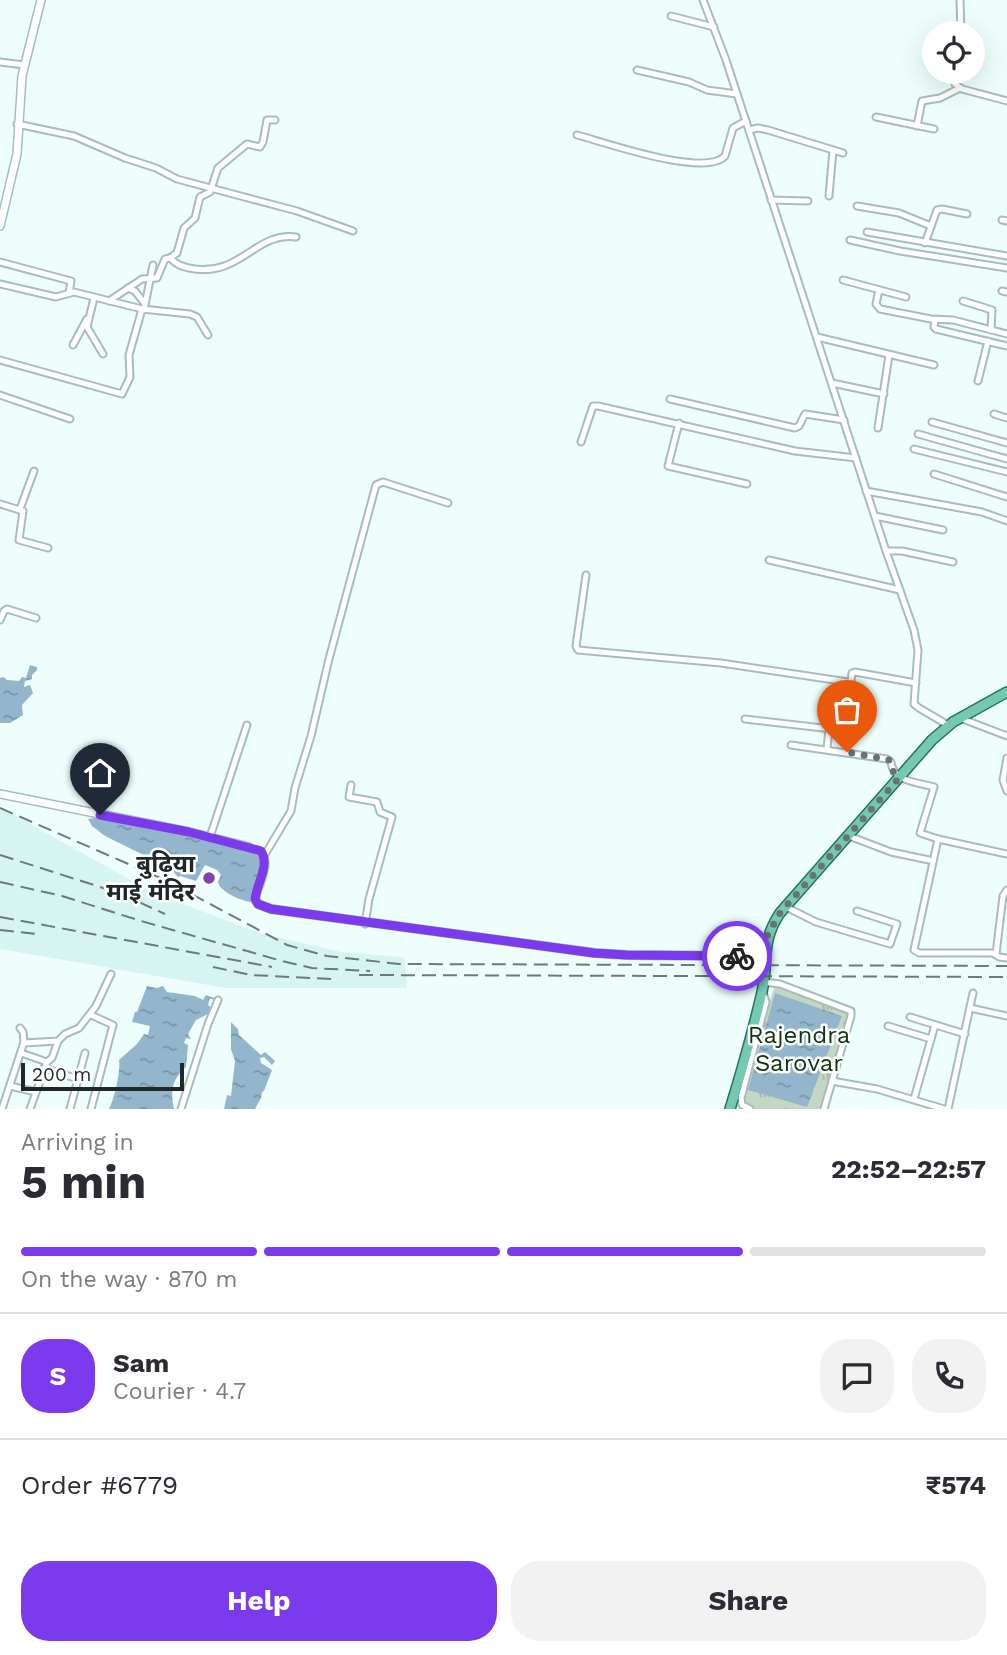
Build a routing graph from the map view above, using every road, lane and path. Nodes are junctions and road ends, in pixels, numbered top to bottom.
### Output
1 (41, 0) edge
2 (703, 0) edge
3 (960, 0) edge
4 (671, 16) dead end
5 (961, 21) edge
6 (714, 27) junction
7 (0, 62) edge
8 (24, 65) junction
9 (637, 70) dead end
10 (955, 84) edge
11 (960, 88) junction
12 (737, 94) junction
13 (1007, 100) edge
14 (876, 117) dead end
15 (275, 120) dead end
16 (746, 121) junction
17 (18, 124) junction
18 (917, 126) junction
19 (934, 129) dead end
20 (749, 130) junction
21 (577, 135) dead end
22 (833, 150) junction
23 (843, 153) dead end
24 (211, 188) junction
25 (830, 196) dead end
26 (771, 201) junction
27 (808, 201) dead end
28 (857, 206) dead end
29 (967, 214) dead end
30 (0, 226) edge
31 (931, 226) junction
32 (353, 231) dead end
33 (867, 232) dead end
34 (296, 237) dead end
35 (850, 240) dead end
36 (925, 243) junction
37 (1007, 256) edge
38 (170, 258) junction
39 (0, 261) edge
40 (153, 265) dead end
41 (1007, 268) edge
42 (150, 279) junction
43 (844, 281) dead end
44 (0, 284) edge
45 (128, 288) junction
46 (879, 290) junction
47 (68, 293) junction
48 (906, 297) dead end
49 (94, 298) junction
50 (109, 301) junction
51 (963, 301) dead end
52 (144, 308) junction
53 (88, 317) junction
54 (935, 320) junction
55 (991, 330) junction
56 (1007, 334) edge
57 (208, 335) dead end
58 (817, 337) junction
59 (988, 341) junction
60 (73, 345) dead end
61 (1007, 346) edge
62 (103, 354) dead end
63 (889, 355) junction
64 (0, 360) edge
65 (933, 365) dead end
66 (978, 381) dead end
67 (832, 383) junction
68 (884, 394) junction
69 (0, 395) edge
70 (670, 399) dead end
71 (994, 414) dead end
72 (1007, 418) edge
73 (70, 419) dead end
74 (844, 420) junction
75 (932, 422) dead end
76 (679, 423) junction
77 (878, 428) dead end
78 (918, 434) dead end
79 (580, 442) dead end
80 (1007, 443) edge
81 (914, 449) dead end
82 (856, 458) junction
83 (1007, 459) edge
84 (34, 471) dead end
85 (1007, 472) edge
86 (934, 474) dead end
87 (747, 484) dead end
88 (866, 491) junction
89 (1007, 497) edge
90 (448, 503) dead end
91 (0, 504) edge
92 (20, 509) junction
93 (875, 516) junction
94 (1007, 521) edge
95 (943, 530) dead end
96 (48, 548) dead end
97 (886, 551) junction
98 (769, 560) dead end
99 (953, 562) dead end
100 (586, 575) dead end
101 (900, 590) junction
102 (36, 618) dead end
103 (0, 620) edge
104 (916, 683) junction
105 (1007, 692) edge
106 (960, 718) junction
107 (745, 719) dead end
108 (247, 725) dead end
109 (948, 725) junction
110 (828, 729) junction
111 (849, 731) dead end
112 (1007, 736) edge
113 (791, 745) dead end
114 (827, 749) junction
115 (1007, 758) edge
116 (899, 778) junction
117 (351, 785) dead end
118 (1007, 791) edge
119 (0, 794) edge
120 (849, 836) junction
121 (209, 837) junction
122 (938, 839) junction
123 (248, 847) joint
124 (257, 850) joint
125 (1007, 854) edge
126 (264, 856) junction
127 (929, 860) dead end
128 (1007, 890) edge
129 (786, 907) junction
130 (858, 911) dead end
131 (1004, 917) edge
132 (365, 923) junction
133 (766, 938) junction
134 (996, 954) junction
135 (1007, 958) edge
136 (111, 974) dead end
137 (763, 986) junction
138 (973, 993) dead end
139 (218, 1000) dead end
140 (970, 1008) junction
141 (91, 1015) junction
142 (1007, 1016) edge
143 (910, 1017) dead end
144 (935, 1025) junction
145 (887, 1026) dead end
146 (20, 1028) dead end
147 (965, 1034) junction
148 (931, 1039) junction
149 (58, 1041) junction
150 (24, 1043) junction
151 (21, 1053) junction
152 (85, 1053) dead end
153 (45, 1065) junction
154 (78, 1079) junction
155 (832, 1081) junction
156 (10, 1086) junction
157 (36, 1092) junction
158 (914, 1099) junction
159 (3, 1107) edge
160 (12, 1109) edge
161 (30, 1109) edge
162 (70, 1109) edge
163 (91, 1109) edge
164 (181, 1109) edge
165 (730, 1109) edge
166 (750, 1109) edge
167 (824, 1109) edge
168 (946, 1109) edge

1 - 8 street
2 - 6 street
3 - 5 street
4 - 6 street
6 - 12 street
7 - 8 street
8 - 17 street
9 - 12 street
10 - 11 street
11 - 13 street
11 - 18 street
12 - 16 street
14 - 18 street
15 - 24 street
16 - 20 street
16 - 21 street
17 - 24 street
17 - 30 street
18 - 19 street
20 - 22 street
20 - 26 street
22 - 23 street
22 - 25 street
24 - 32 street
24 - 38 street
26 - 27 street
26 - 58 street
28 - 31 street
29 - 31 street
31 - 36 street
33 - 36 street
34 - 38 street
35 - 41 street
36 - 37 street
38 - 42 street
39 - 47 street
40 - 42 street
42 - 45 street
42 - 52 street
43 - 46 street
44 - 47 street
45 - 50 street
45 - 52 street
46 - 48 street
46 - 54 street
47 - 49 street
49 - 50 street
49 - 53 street
50 - 52 street
51 - 55 street
52 - 57 street
52 - 64 street
53 - 60 street
53 - 62 street
54 - 55 street
54 - 59 street
55 - 56 street
58 - 63 street
58 - 67 street
59 - 61 street
59 - 66 street
63 - 65 street
63 - 68 street
67 - 68 street
67 - 74 street
68 - 77 street
69 - 73 street
70 - 74 street
71 - 72 street
74 - 82 street
75 - 80 street
76 - 79 street
76 - 82 street
76 - 87 street
78 - 83 street
81 - 85 street
82 - 88 street
84 - 92 street
86 - 89 street
88 - 93 street
88 - 94 street
90 - 126 street
91 - 92 street
92 - 96 street
93 - 95 street
93 - 97 street
97 - 99 street
97 - 101 street
98 - 101 street
100 - 104 street
101 - 104 street
102 - 103 street
104 - 109 street
105 - 106 main road
106 - 109 main road
106 - 112 street
107 - 110 street
108 - 121 street
109 - 116 main road
110 - 111 street
110 - 114 street
113 - 114 street
114 - 116 street
115 - 118 street
116 - 120 main road
116 - 122 street
117 - 132 street
119 - 121 street
120 - 127 street
120 - 129 main road
121 - 123 street
122 - 125 street
122 - 134 street
123 - 124 street
124 - 126 street
126 - 132 street
128 - 131 street
129 - 130 street
129 - 133 main road
131 - 134 street
132 - 133 street
133 - 137 main road
134 - 135 street
136 - 141 street
137 - 155 street
137 - 165 main road
137 - 166 street
138 - 140 street
139 - 164 street
140 - 142 street
140 - 147 street
141 - 149 street
141 - 163 street
143 - 144 street
144 - 147 street
144 - 148 street
145 - 148 street
146 - 150 street
147 - 168 street
148 - 158 street
149 - 150 street
149 - 153 street
150 - 151 street
151 - 153 street
151 - 156 street
152 - 154 street
153 - 154 street
153 - 157 street
154 - 162 street
155 - 158 street
155 - 167 street
156 - 157 street
156 - 159 street
157 - 161 street
158 - 168 street
159 - 160 street

